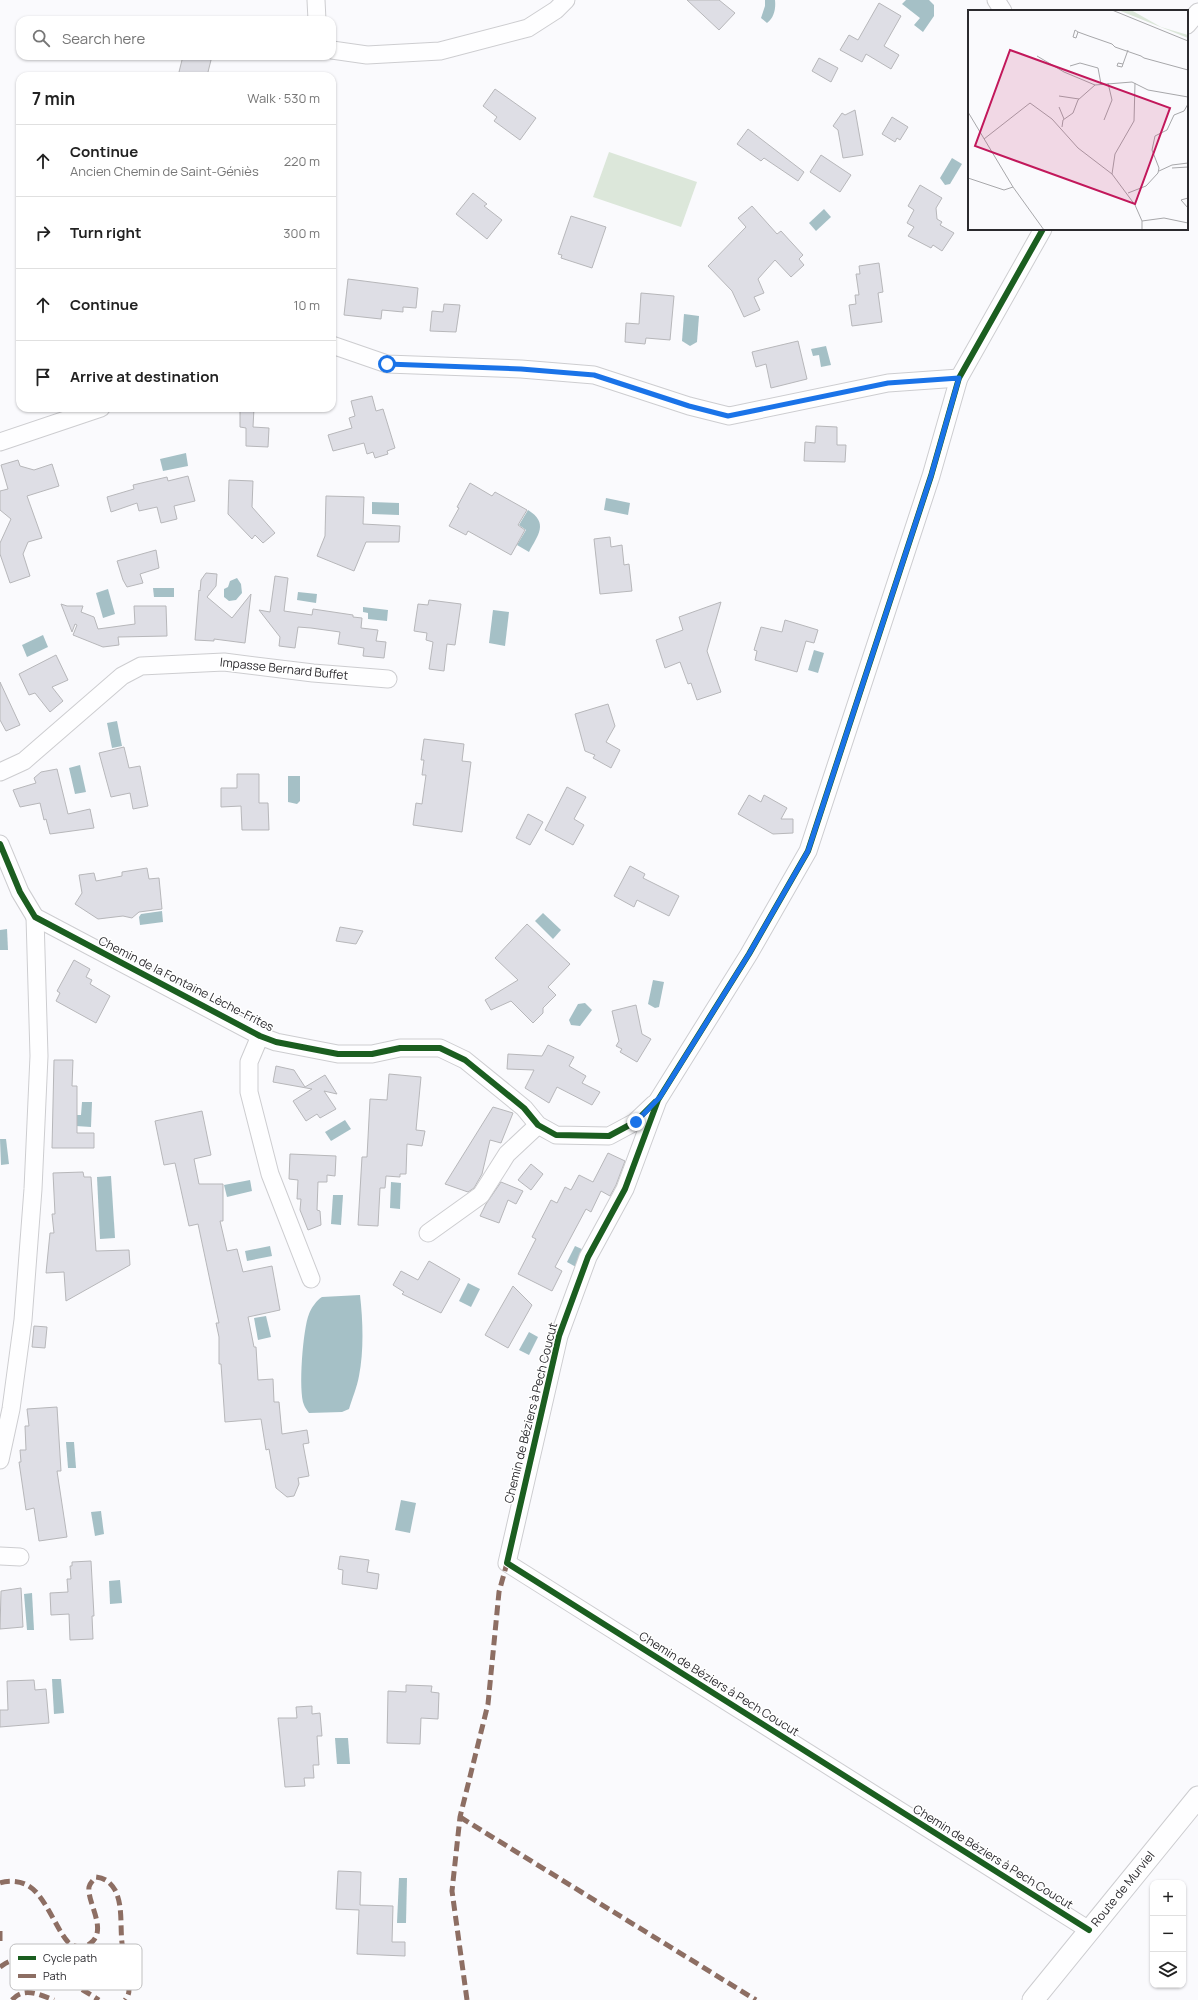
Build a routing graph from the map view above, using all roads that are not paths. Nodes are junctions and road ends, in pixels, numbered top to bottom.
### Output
1 (316, 0) edge
2 (566, 0) edge
3 (996, 0) edge
4 (1002, 10) edge
5 (1198, 12) edge
6 (317, 16) edge
7 (1188, 24) edge
8 (336, 50) edge
9 (1042, 230) edge
10 (336, 346) edge
11 (959, 378) junction
12 (89, 412) edge
13 (0, 442) edge
14 (388, 679) dead end
15 (0, 772) edge
16 (0, 844) edge
17 (4, 864) edge
18 (35, 917) junction
19 (260, 1036) junction
20 (658, 1100) junction
21 (538, 1125) junction
22 (428, 1233) dead end
23 (311, 1279) dead end
24 (0, 1460) edge
25 (0, 1556) edge
26 (20, 1557) dead end
27 (1198, 1796) edge
28 (1089, 1930) junction
29 (1033, 2000) edge

1 - 6 street
2 - 8 street
3 - 4 street
5 - 7 street
9 - 11 street, Chemin de Béziers à Pech Coucut
10 - 11 street
11 - 20 street, Chemin de Béziers à Pech Coucut
12 - 13 street
14 - 15 street, Impasse Bernard Buffet
16 - 17 street
17 - 18 street
18 - 19 street, Chemin de la Fontaine Lèche-Frites
18 - 24 street
19 - 21 street, Chemin de la Fontaine Lèche-Frites
19 - 23 street
20 - 21 street, Chemin de la Fontaine Lèche-Frites
20 - 28 street, Chemin de Béziers à Pech Coucut
21 - 22 street
25 - 26 street
27 - 28 main road, Route de Murviel
28 - 29 main road, Route de Murviel

